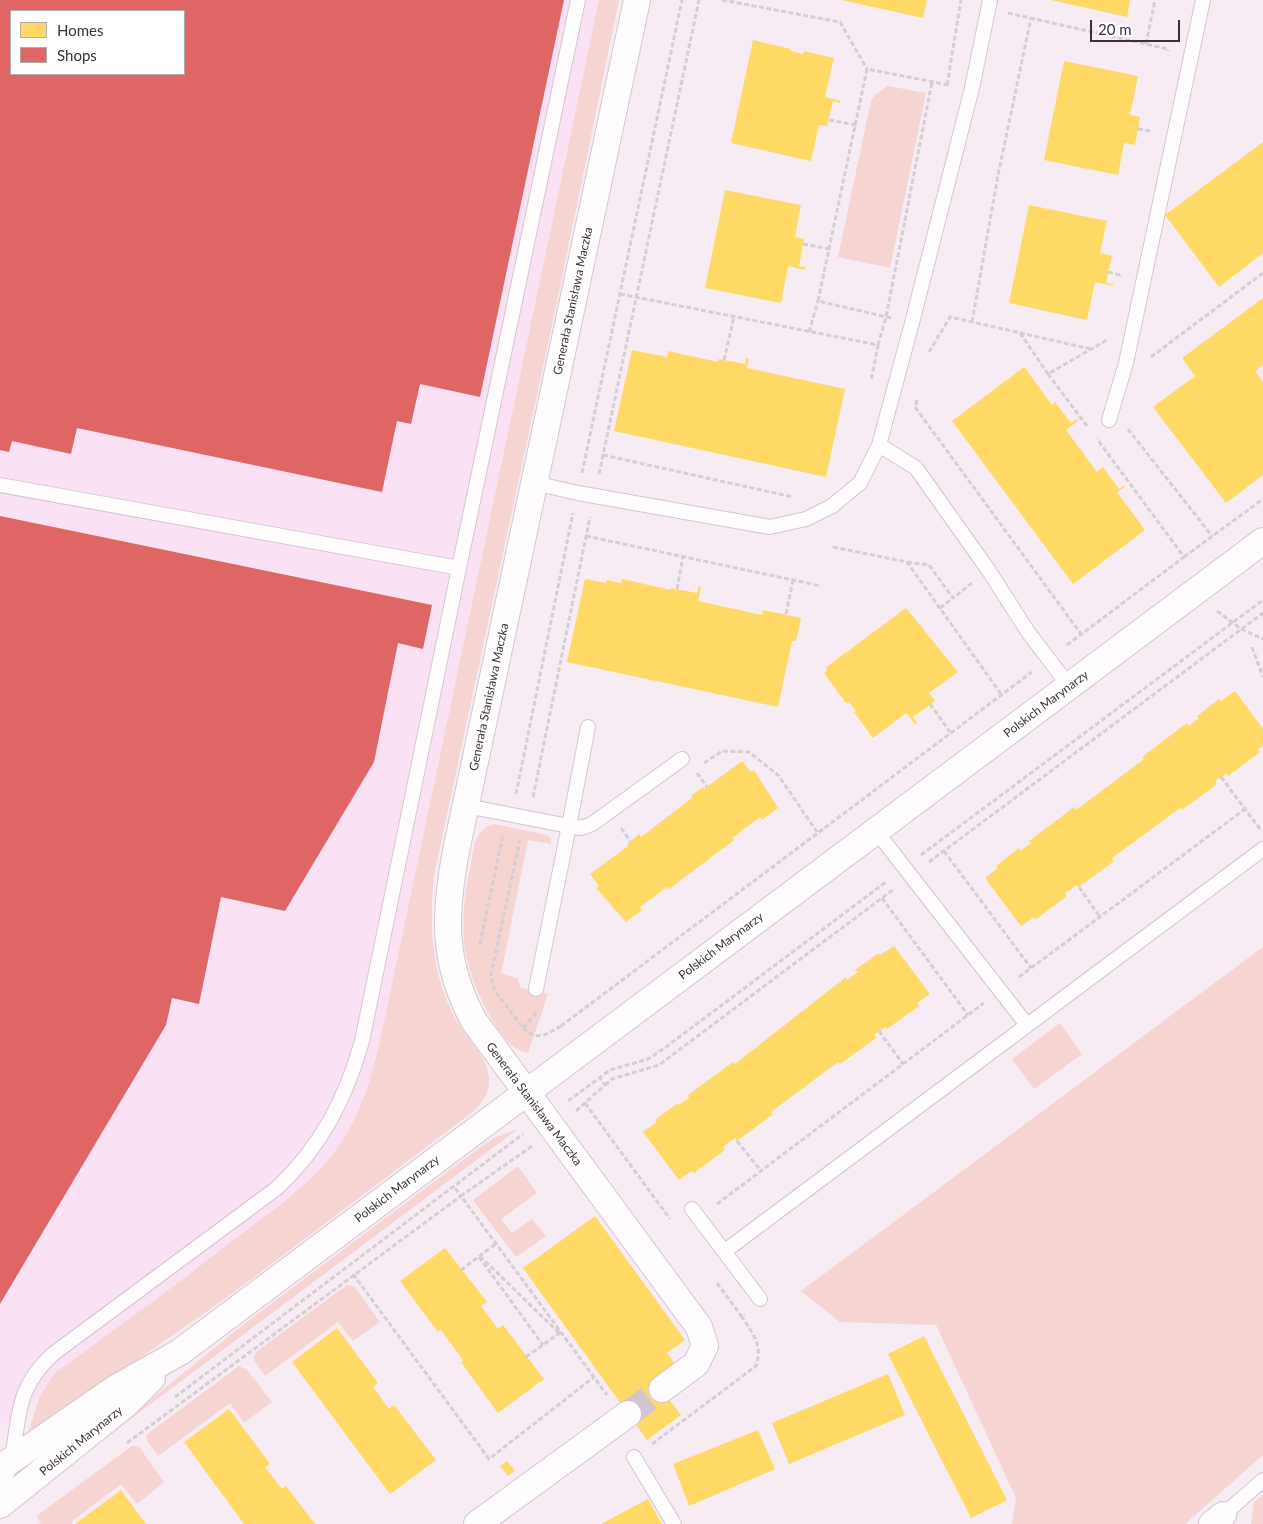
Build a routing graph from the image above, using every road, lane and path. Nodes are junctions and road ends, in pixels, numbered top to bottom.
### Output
1 (578, 0) edge
2 (637, 0) edge
3 (682, 0) edge
4 (699, 0) edge
5 (722, 0) edge
6 (961, 0) edge
7 (1155, 0) edge
8 (1203, 0) edge
9 (989, 4) edge
10 (1031, 18) junction
11 (1146, 44) junction
12 (1166, 58) dead end
13 (867, 69) junction
14 (932, 82) junction
15 (946, 85) junction
16 (972, 88) junction
17 (829, 120) dead end
18 (1152, 122) dead end
19 (856, 125) junction
20 (1138, 129) dead end
21 (1150, 131) junction
22 (1148, 141) dead end
23 (803, 244) dead end
24 (830, 250) junction
25 (1122, 265) dead end
26 (1108, 272) dead end
27 (1263, 273) edge
28 (1120, 275) junction
29 (1118, 284) dead end
30 (620, 294) junction
31 (636, 298) junction
32 (818, 301) junction
33 (734, 317) junction
34 (886, 317) junction
35 (972, 322) junction
36 (912, 323) junction
37 (943, 329) junction
38 (1109, 331) dead end
39 (809, 332) junction
40 (1019, 332) junction
41 (878, 346) junction
42 (1092, 349) junction
43 (724, 360) dead end
44 (927, 361) dead end
45 (1048, 374) junction
46 (1121, 379) junction
47 (870, 387) dead end
48 (918, 398) dead end
49 (1109, 420) dead end
50 (1125, 424) dead end
51 (1090, 430) dead end
52 (1096, 438) dead end
53 (878, 445) junction
54 (603, 455) junction
55 (534, 483) junction
56 (0, 485) edge
57 (578, 493) junction
58 (595, 495) junction
59 (802, 499) dead end
60 (1263, 499) edge
61 (586, 536) junction
62 (1212, 536) junction
63 (1263, 541) edge
64 (833, 547) dead end
65 (683, 556) junction
66 (1184, 557) junction
67 (907, 562) junction
68 (459, 568) junction
69 (989, 570) junction
70 (793, 580) junction
71 (821, 586) dead end
72 (677, 589) dead end
73 (1192, 593) junction
74 (954, 598) junction
75 (1263, 600) edge
76 (940, 608) junction
77 (1263, 613) edge
78 (786, 614) dead end
79 (1232, 623) junction
80 (1241, 629) junction
81 (1081, 634) junction
82 (1263, 639) edge
83 (1252, 648) dead end
84 (1049, 659) junction
85 (1263, 677) edge
86 (1069, 686) junction
87 (1001, 694) junction
88 (930, 704) dead end
89 (588, 726) dead end
90 (950, 732) junction
91 (682, 759) dead end
92 (701, 764) dead end
93 (1221, 777) dead end
94 (466, 806) junction
95 (1245, 809) junction
96 (511, 815) junction
97 (527, 818) junction
98 (618, 824) dead end
99 (569, 826) junction
100 (876, 831) junction
101 (817, 832) junction
102 (1263, 833) edge
103 (630, 841) dead end
104 (1263, 849) edge
105 (944, 851) junction
106 (908, 872) junction
107 (1079, 887) dead end
108 (882, 898) junction
109 (1100, 917) junction
110 (480, 949) dead end
111 (1030, 968) junction
112 (536, 989) dead end
113 (1001, 991) junction
114 (968, 1015) junction
115 (1027, 1025) junction
116 (561, 1026) junction
117 (523, 1028) dead end
118 (879, 1031) dead end
119 (574, 1057) junction
120 (903, 1064) junction
121 (599, 1078) junction
122 (605, 1085) junction
123 (586, 1088) junction
124 (527, 1092) junction
125 (550, 1124) junction
126 (737, 1141) dead end
127 (761, 1170) junction
128 (454, 1186) junction
129 (461, 1196) junction
130 (694, 1214) joint
131 (497, 1243) junction
132 (725, 1251) junction
133 (480, 1256) junction
134 (461, 1270) dead end
135 (353, 1274) junction
136 (760, 1300) dead end
137 (560, 1332) junction
138 (543, 1344) junction
139 (180, 1352) junction
140 (526, 1357) dead end
141 (594, 1377) junction
142 (662, 1389) tunnel mouth
143 (174, 1398) dead end
144 (626, 1415) joint
145 (123, 1446) dead end
146 (634, 1457) dead end
147 (6, 1463) edge
148 (1263, 1480) edge
149 (0, 1490) edge
150 (0, 1505) edge
151 (1218, 1519) edge
152 (477, 1524) edge
153 (674, 1524) edge

1 - 68 lane
2 - 55 street, Generała Stanisława Maczka
3 - 30 path
4 - 31 path
5 - 13 path
6 - 15 path
7 - 11 path
8 - 46 lane
9 - 10 path
9 - 16 lane
10 - 11 path
10 - 35 path
11 - 12 path
13 - 14 path
13 - 19 path
14 - 15 path
14 - 34 path
15 - 16 path
16 - 36 lane
17 - 19 path
18 - 21 path
19 - 24 path
20 - 21 path
21 - 22 path
23 - 24 path
24 - 32 path
25 - 28 path
26 - 28 path
27 - 46 path
28 - 29 path
30 - 31 path
30 - 57 path
31 - 33 path
31 - 54 path
32 - 34 path
32 - 39 path
33 - 39 path
33 - 43 path
34 - 36 path
34 - 41 path
35 - 37 path
35 - 40 path
36 - 37 path
36 - 53 lane
37 - 44 path
38 - 42 path
39 - 41 path
40 - 42 path
40 - 45 path
41 - 47 path
42 - 45 path
45 - 51 path
46 - 49 lane
48 - 81 path
50 - 62 path
52 - 66 path
53 - 58 lane
53 - 69 lane
54 - 58 path
54 - 59 path
55 - 57 lane
55 - 94 street, Generała Stanisława Maczka
56 - 68 lane
57 - 58 lane
57 - 96 path
58 - 61 path
60 - 62 path
61 - 65 path
61 - 97 path
62 - 66 path
63 - 73 street, Polskich Marynarzy
64 - 67 path
65 - 70 path
65 - 72 path
66 - 81 path
67 - 74 path
67 - 76 path
68 - 147 lane
69 - 74 path
69 - 84 lane
70 - 71 path
70 - 78 path
73 - 79 path
73 - 86 street, Polskich Marynarzy
74 - 76 path
75 - 79 path
76 - 87 path
77 - 80 path
79 - 80 path
79 - 106 path
80 - 82 path
80 - 105 path
81 - 84 path
83 - 85 path
84 - 86 lane
84 - 87 path
86 - 100 street, Polskich Marynarzy
87 - 90 path
88 - 90 path
89 - 99 lane
90 - 101 path
91 - 99 lane
92 - 101 path
93 - 95 path
94 - 96 lane
94 - 124 street, Generała Stanisława Maczka
95 - 102 path
95 - 109 path
96 - 97 lane
96 - 110 path
97 - 99 lane
98 - 103 path
99 - 112 lane
100 - 106 lane
100 - 119 street, Polskich Marynarzy
101 - 116 path
104 - 115 lane
105 - 106 path
105 - 111 path
106 - 108 path
106 - 113 lane
106 - 121 path
107 - 109 path
108 - 114 path
108 - 122 path
109 - 111 path
111 - 113 path
113 - 114 path
113 - 115 lane
114 - 120 path
115 - 132 lane
116 - 117 path
116 - 119 path
118 - 120 path
119 - 121 path
119 - 123 path
119 - 124 street, Polskich Marynarzy
120 - 127 path
121 - 122 path
121 - 123 path
122 - 125 path
123 - 125 path
124 - 125 street, Generała Stanisława Maczka
124 - 139 street, Polskich Marynarzy
125 - 128 path
125 - 129 path
125 - 142 street, Generała Stanisława Maczka
126 - 127 path
127 - 130 path
128 - 129 path
128 - 143 path
129 - 131 path
129 - 135 path
130 - 132 lane
131 - 133 path
131 - 137 path
132 - 136 lane
133 - 134 path
133 - 137 path
133 - 138 path
135 - 141 path
135 - 145 path
137 - 138 path
137 - 141 path
138 - 140 path
139 - 147 street, Polskich Marynarzy
139 - 150 street, Polskich Marynarzy
141 - 144 path
144 - 152 street
146 - 153 lane
147 - 149 lane
148 - 151 lane

